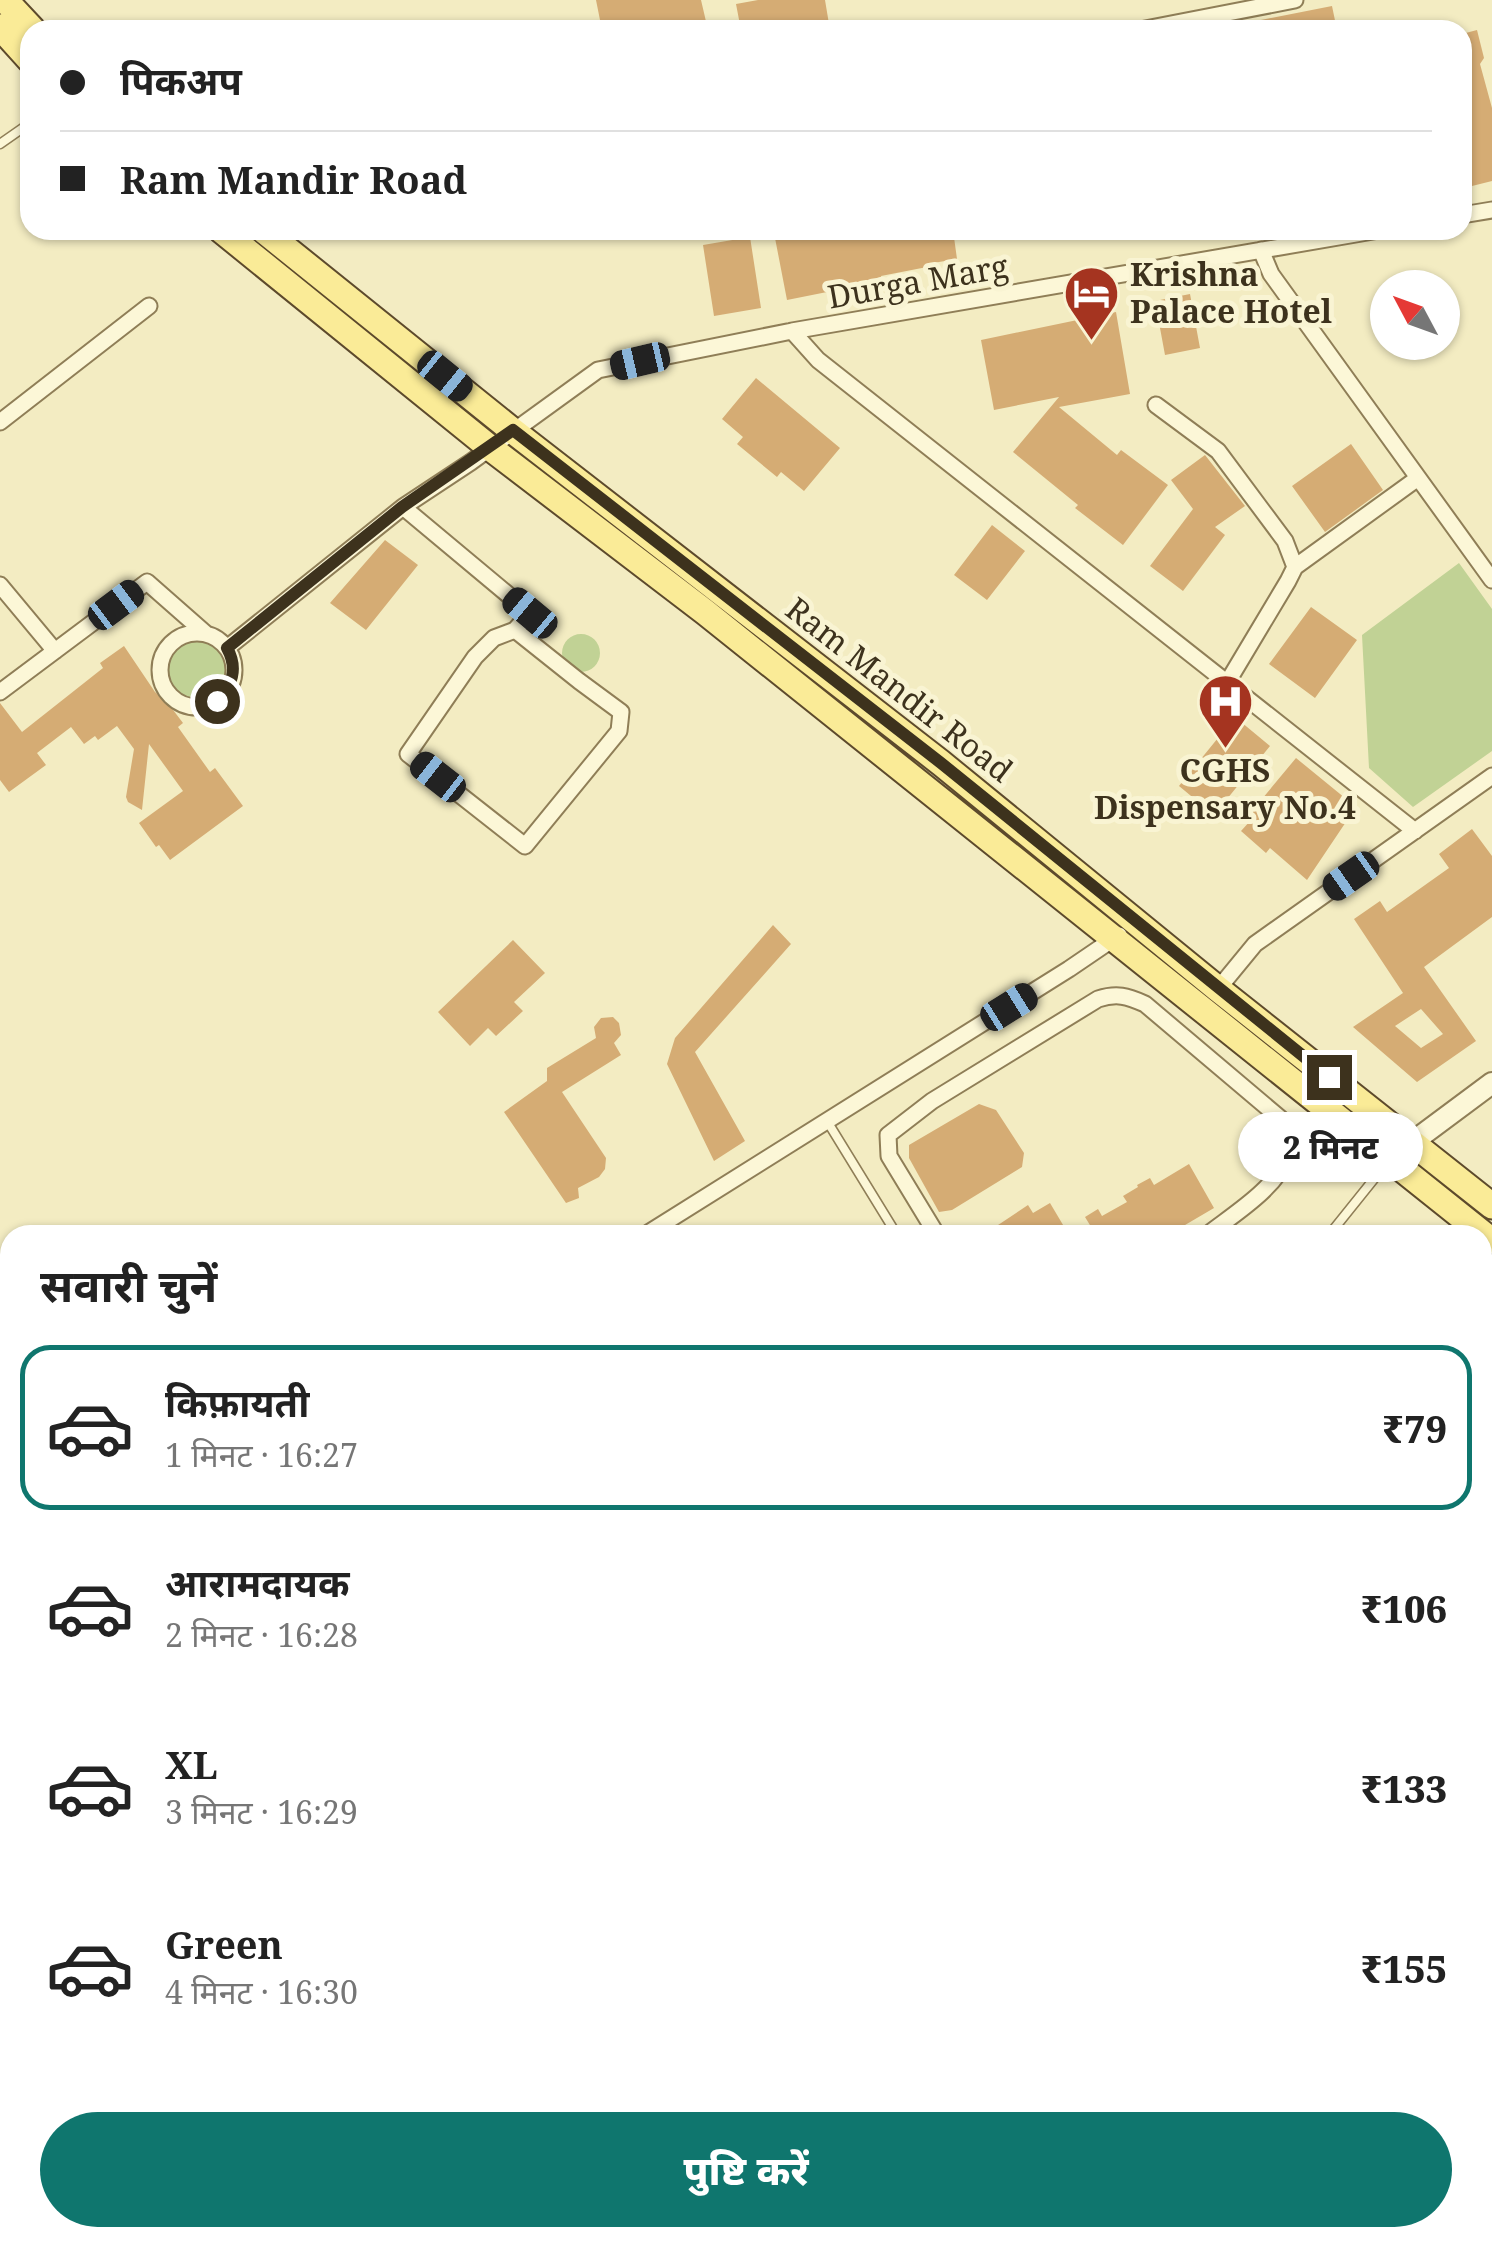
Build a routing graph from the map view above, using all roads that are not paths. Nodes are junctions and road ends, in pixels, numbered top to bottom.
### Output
1 (5, 0) edge
2 (1295, 0) edge
3 (24, 20) edge
4 (1192, 20) edge
5 (0, 27) edge
6 (20, 49) edge
7 (233, 240) edge
8 (276, 240) edge
9 (1320, 240) edge
10 (1262, 250) junction
11 (149, 306) dead end
12 (792, 332) junction
13 (1156, 405) dead end
14 (0, 422) edge
15 (513, 430) junction
16 (490, 447) junction
17 (1418, 478) junction
18 (402, 507) junction
19 (1295, 566) junction
20 (1492, 580) edge
21 (0, 585) edge
22 (515, 630) junction
23 (205, 633) junction
24 (227, 648) junction
25 (55, 651) junction
26 (1227, 682) junction
27 (0, 692) edge
28 (1492, 776) edge
29 (1415, 831) junction
30 (1134, 919) junction
31 (1115, 939) junction
32 (1218, 989) junction
33 (1226, 1028) junction
34 (1201, 1052) junction
35 (1492, 1082) edge
36 (827, 1121) junction
37 (1412, 1142) junction
38 (1390, 1159) junction
39 (1492, 1206) edge
40 (664, 1225) edge
41 (891, 1225) edge
42 (931, 1225) edge
43 (1220, 1225) edge
44 (1337, 1225) edge
45 (1472, 1225) edge

1 - 3 main road
2 - 4 street
5 - 6 main road
7 - 16 main road
8 - 15 main road, Ram Mandir Road
9 - 10 street, Durga Marg
10 - 12 street, Durga Marg
10 - 17 street
11 - 14 street
12 - 15 street, Durga Marg
12 - 26 street
13 - 19 street
15 - 16 street, Durga Marg
15 - 30 main road, Ram Mandir Road
16 - 18 street, Durga Marg
16 - 31 main road
17 - 19 street
17 - 20 street
18 - 22 street
18 - 24 street, Durga Marg
19 - 26 street
21 - 25 street
22 - 22 street
23 - 24 street
23 - 24 street
23 - 25 street
25 - 27 street
26 - 29 street
28 - 29 street
29 - 32 street
30 - 31 street
30 - 32 main road, Ram Mandir Road
31 - 33 main road
31 - 36 street
32 - 37 main road, Ram Mandir Road
33 - 34 street
33 - 38 main road
34 - 42 street
34 - 43 street
35 - 37 street
36 - 40 street
36 - 41 lane
37 - 38 street
37 - 39 main road, Ram Mandir Road
38 - 44 lane
38 - 45 main road

